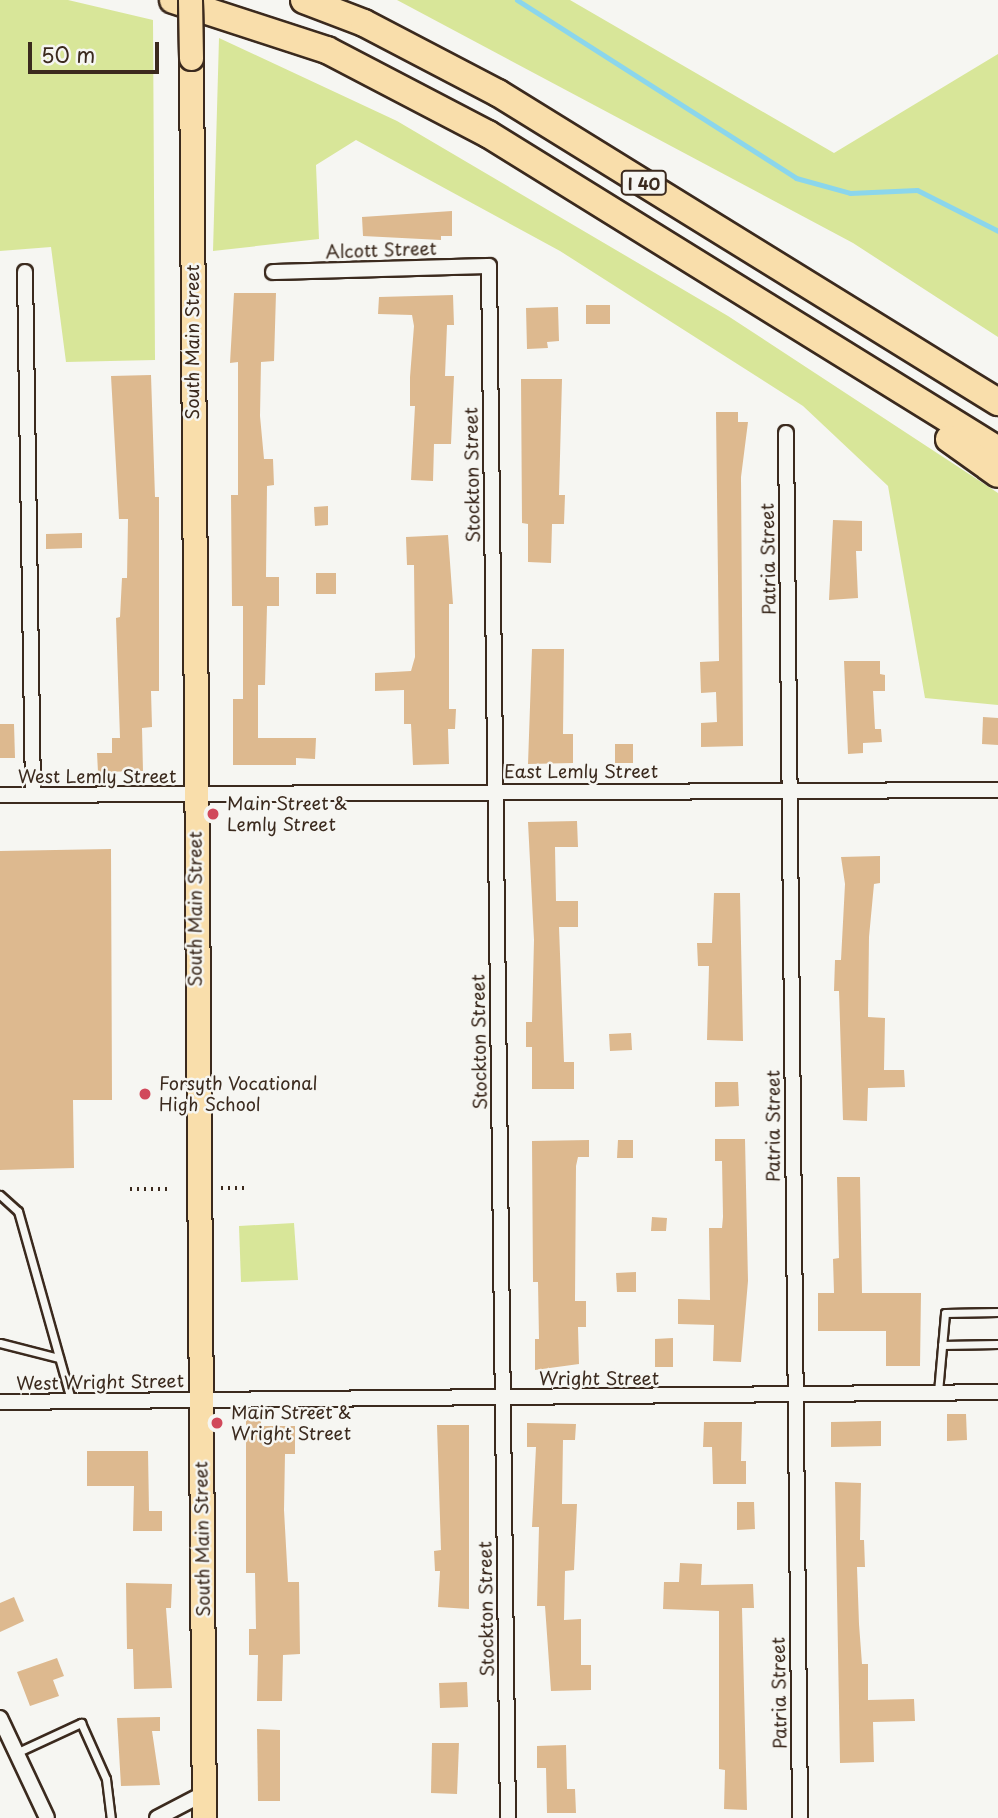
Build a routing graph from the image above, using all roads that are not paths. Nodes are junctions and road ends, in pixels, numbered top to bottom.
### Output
1 (173, 0) edge
2 (190, 0) edge
3 (304, 0) edge
4 (489, 266) joint
5 (25, 272) dead end
6 (273, 272) dead end
7 (836, 348) junction
8 (973, 386) junction
9 (998, 394) edge
10 (998, 402) edge
11 (786, 433) dead end
12 (998, 450) edge
13 (998, 474) edge
14 (789, 790) junction
15 (998, 790) edge
16 (496, 791) junction
17 (195, 794) junction
18 (0, 795) edge
19 (33, 795) junction
20 (0, 1195) edge
21 (998, 1312) edge
22 (0, 1343) edge
23 (998, 1344) edge
24 (942, 1345) junction
25 (59, 1358) junction
26 (998, 1392) edge
27 (938, 1393) junction
28 (794, 1396) junction
29 (503, 1398) junction
30 (201, 1400) junction
31 (72, 1401) junction
32 (0, 1402) edge
33 (0, 1718) edge
34 (16, 1753) junction
35 (205, 1793) junction
36 (47, 1818) edge
37 (111, 1818) edge
38 (157, 1818) edge
39 (204, 1818) edge
40 (508, 1818) edge
41 (800, 1818) edge

1 - 7 highway, I 40
2 - 17 main road, South Main Street, bridge
3 - 8 highway, I 40
4 - 6 street, Alcott Street
4 - 16 street, Stockton Street
5 - 19 street
7 - 12 highway, I 40
7 - 13 highway
8 - 9 highway
8 - 10 highway, I 40
11 - 14 street, Patria Street
14 - 15 street, East Lemly Street
14 - 16 street, East Lemly Street
14 - 28 street, Patria Street
16 - 17 street, East Lemly Street
16 - 29 street, Stockton Street
17 - 19 street, West Lemly Street
17 - 30 main road, South Main Street
18 - 19 street, West Lemly Street
20 - 25 lane
21 - 24 lane
22 - 25 lane
23 - 24 lane
24 - 27 lane
25 - 31 lane
26 - 27 street, Wright Street
27 - 28 street, Wright Street
28 - 29 street, Wright Street
28 - 41 street, Patria Street
29 - 30 street, Wright Street
29 - 40 street, Stockton Street
30 - 31 street, West Wright Street
30 - 35 main road, South Main Street
31 - 32 street, West Wright Street
33 - 34 street
34 - 36 street
34 - 37 lane
35 - 38 street
35 - 39 main road, South Main Street

